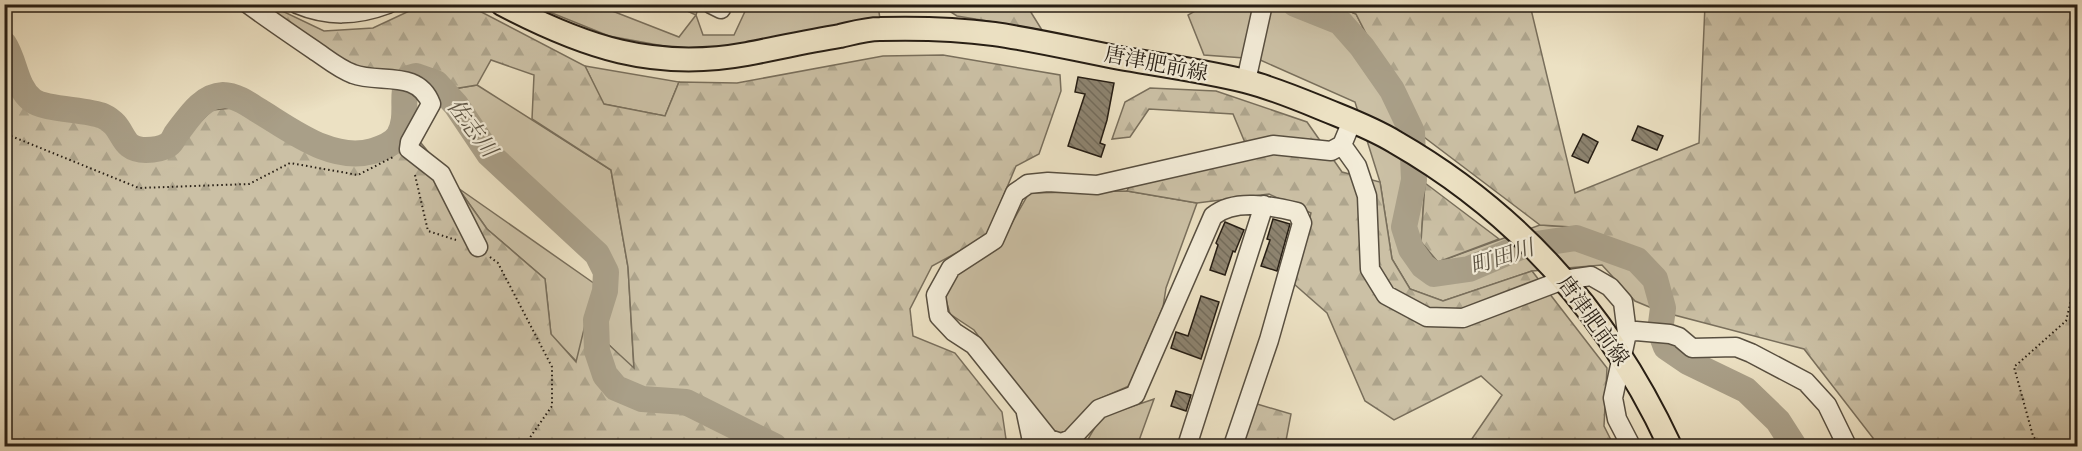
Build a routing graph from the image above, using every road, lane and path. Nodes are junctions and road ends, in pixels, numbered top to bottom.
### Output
1 (248, 4) edge
2 (297, 4) edge
3 (388, 4) edge
4 (502, 4) edge
5 (1263, 4) edge
6 (1248, 71) junction
7 (1352, 121) junction
8 (4, 131) edge
9 (1342, 145) junction
10 (409, 149) junction
11 (1264, 205) junction
12 (478, 247) junction
13 (2078, 272) edge
14 (1563, 280) junction
15 (4, 283) edge
16 (10, 303) dead end
17 (1627, 333) junction
18 (1621, 357) junction
19 (1025, 411) junction
20 (524, 447) edge
21 (1033, 447) edge
22 (1187, 447) edge
23 (1233, 447) edge
24 (1631, 447) edge
25 (1670, 447) edge
26 (1847, 447) edge
27 (2040, 447) edge

1 - 10 street
2 - 3 street
4 - 6 main road, 唐津肥前線
5 - 6 street
6 - 7 main road, 唐津肥前線
7 - 9 street
7 - 14 main road, 唐津肥前線
8 - 10 path
9 - 14 street
9 - 19 street
10 - 12 street
10 - 12 path
11 - 19 street
11 - 22 street
11 - 23 street
12 - 20 path
13 - 27 path
14 - 17 street
14 - 18 main road, 唐津肥前線
15 - 16 path
17 - 18 street
17 - 26 street
18 - 24 street
18 - 25 main road, 唐津肥前線
19 - 21 street

